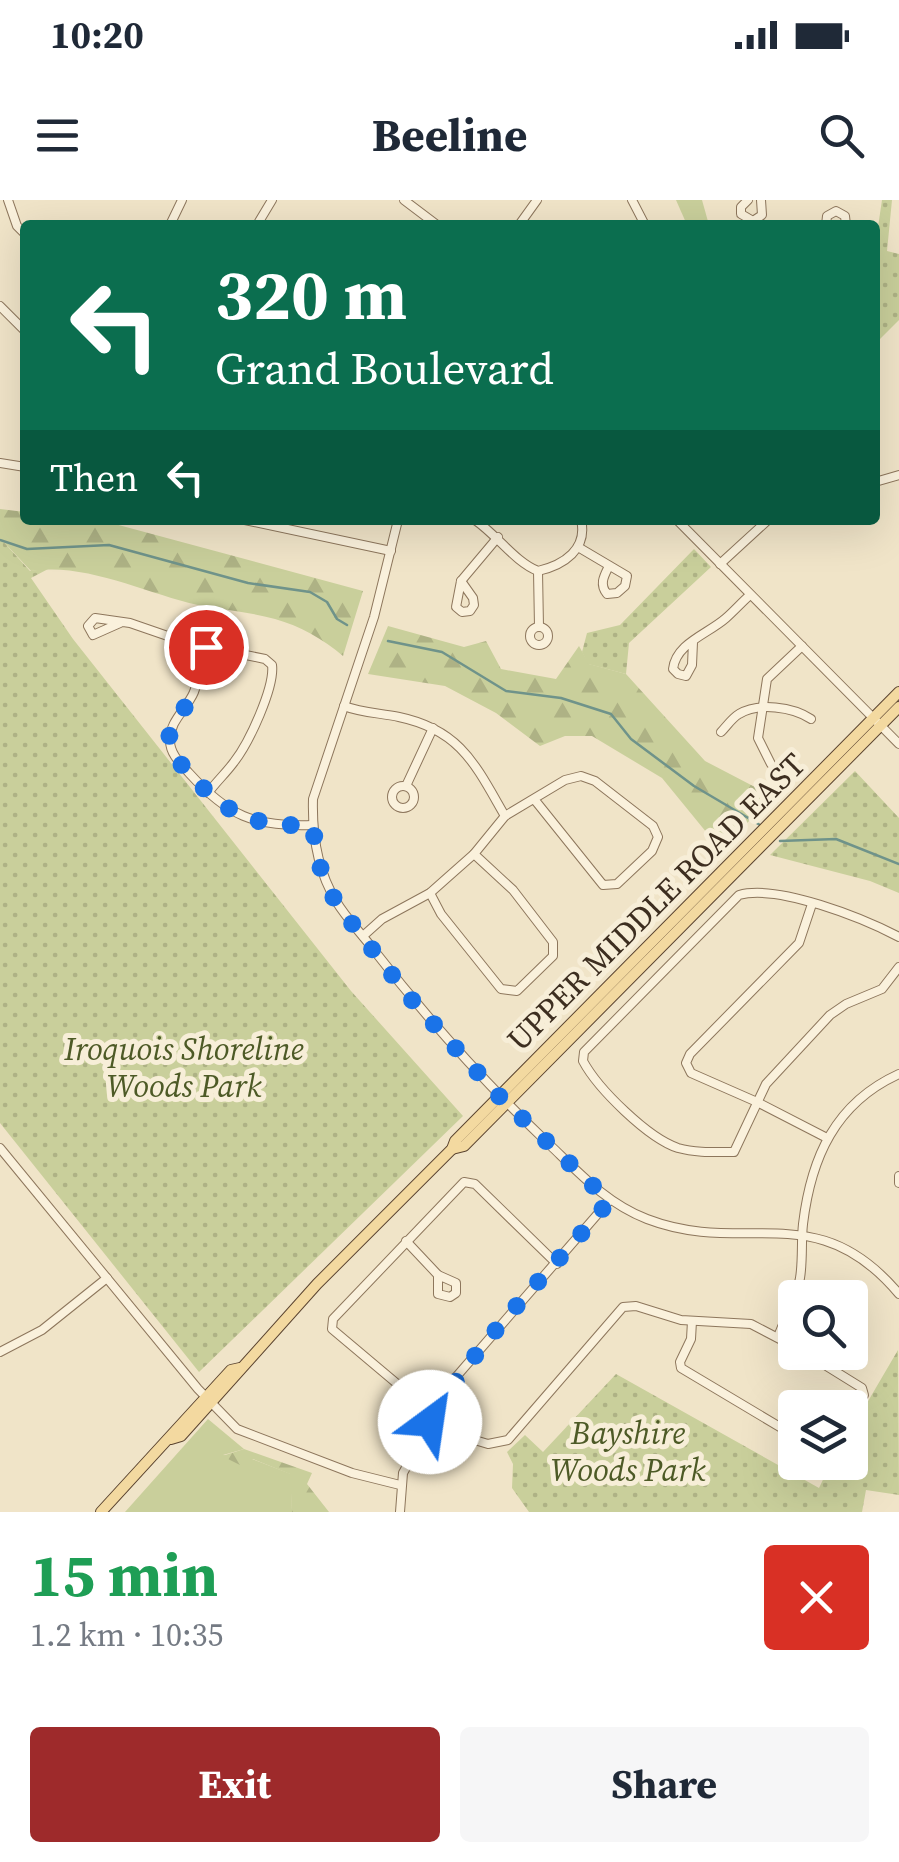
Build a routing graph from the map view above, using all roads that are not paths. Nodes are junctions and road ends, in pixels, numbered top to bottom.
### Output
1 (8, 200) edge
2 (404, 200) edge
3 (748, 200) edge
4 (844, 200) edge
5 (759, 201) edge
6 (839, 212) junction
7 (432, 220) edge
8 (749, 220) edge
9 (752, 220) edge
10 (827, 220) edge
11 (845, 220) edge
12 (20, 228) edge
13 (0, 306) edge
14 (20, 325) edge
15 (286, 525) edge
16 (397, 525) edge
17 (482, 525) edge
18 (581, 525) edge
19 (682, 525) edge
20 (763, 525) edge
21 (498, 537) junction
22 (578, 548) junction
23 (391, 552) junction
24 (720, 564) junction
25 (609, 566) dead end
26 (538, 570) junction
27 (461, 581) dead end
28 (750, 594) junction
29 (120, 623) dead end
30 (540, 628) dead end
31 (693, 642) dead end
32 (802, 646) junction
33 (206, 647) junction
34 (899, 692) edge
35 (344, 706) junction
36 (762, 707) junction
37 (899, 707) edge
38 (811, 719) dead end
39 (877, 722) junction
40 (433, 728) junction
41 (721, 732) dead end
42 (899, 744) edge
43 (771, 764) dead end
44 (406, 786) dead end
45 (208, 793) junction
46 (534, 799) junction
47 (505, 816) junction
48 (312, 825) junction
49 (474, 854) junction
50 (430, 893) junction
51 (812, 904) junction
52 (364, 936) junction
53 (899, 937) edge
54 (899, 967) edge
55 (899, 1074) edge
56 (502, 1100) junction
57 (757, 1102) junction
58 (827, 1138) junction
59 (0, 1148) edge
60 (609, 1201) junction
61 (802, 1234) junction
62 (406, 1241) junction
63 (557, 1264) junction
64 (438, 1275) dead end
65 (107, 1278) junction
66 (799, 1280) edge
67 (899, 1294) edge
68 (692, 1321) junction
69 (778, 1337) edge
70 (0, 1352) edge
71 (833, 1370) edge
72 (863, 1390) edge
73 (208, 1401) junction
74 (433, 1416) junction
75 (778, 1426) edge
76 (400, 1485) junction
77 (101, 1512) edge
78 (400, 1512) edge

1 - 12 street
2 - 7 street
3 - 8 street
4 - 6 street
5 - 9 street
6 - 10 street
6 - 11 street
13 - 14 street
15 - 23 street
16 - 23 street
17 - 21 street
18 - 22 street
19 - 24 street
20 - 24 street
21 - 26 street
21 - 27 street
22 - 25 street
22 - 26 street
23 - 35 street
24 - 28 street
26 - 30 street
28 - 31 street
28 - 32 street
29 - 33 street
32 - 36 street
32 - 39 street
33 - 45 street
33 - 45 street
34 - 39 main road, UPPER MIDDLE ROAD EAST
35 - 40 street
35 - 48 street
36 - 38 street
36 - 41 street
36 - 43 street
37 - 39 main road, UPPER MIDDLE ROAD EAST
39 - 42 street
39 - 56 main road, UPPER MIDDLE ROAD EAST
40 - 44 street
40 - 47 street
45 - 48 street
46 - 46 street
46 - 47 street
47 - 49 street
48 - 52 street
49 - 50 street
49 - 50 street
50 - 52 street
51 - 53 street
51 - 57 street
51 - 57 street
52 - 56 street
54 - 57 street
55 - 58 street
56 - 60 street
56 - 73 main road, UPPER MIDDLE ROAD EAST
57 - 58 street
58 - 61 street
59 - 65 street
60 - 61 street
60 - 63 street
61 - 66 street
61 - 67 street
62 - 63 street
62 - 64 street
62 - 74 street
63 - 74 street
65 - 70 street
65 - 73 street
68 - 69 street
68 - 74 street
68 - 75 street
71 - 72 street
73 - 76 street
73 - 77 main road, UPPER MIDDLE ROAD EAST
74 - 76 street
76 - 78 street

